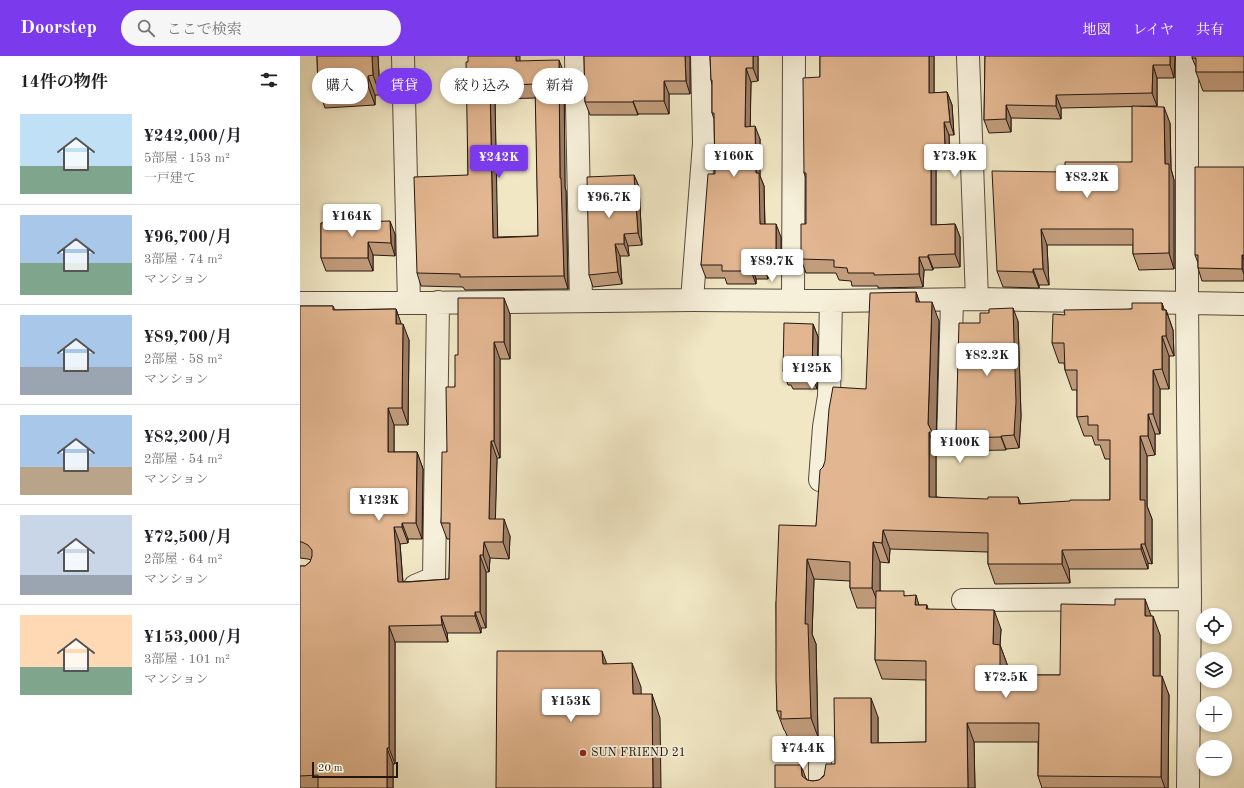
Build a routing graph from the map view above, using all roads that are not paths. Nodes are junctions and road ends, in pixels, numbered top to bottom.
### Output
1 (403, 56) edge
2 (576, 56) edge
3 (702, 56) edge
4 (794, 56) edge
5 (968, 56) edge
6 (1187, 56) edge
7 (977, 299) junction
8 (692, 300) junction
9 (793, 300) junction
10 (952, 300) junction
11 (581, 301) junction
12 (831, 301) junction
13 (438, 302) junction
14 (300, 303) edge
15 (409, 303) junction
16 (1187, 303) junction
17 (1244, 304) edge
18 (948, 444) dead end
19 (820, 480) edge
20 (414, 586) edge
21 (1190, 599) junction
22 (963, 600) dead end
23 (820, 752) dead end
24 (820, 788) edge
25 (1188, 788) edge

1 - 15 street
2 - 11 street
3 - 8 street
4 - 9 street
5 - 7 street
6 - 16 street
7 - 10 street
7 - 16 street
8 - 9 street
8 - 11 street
9 - 12 street
10 - 12 street
10 - 18 street
11 - 13 street
12 - 19 street
13 - 15 street
13 - 20 street
14 - 15 street
16 - 17 street
16 - 21 street
21 - 22 street
21 - 25 street
23 - 24 street

